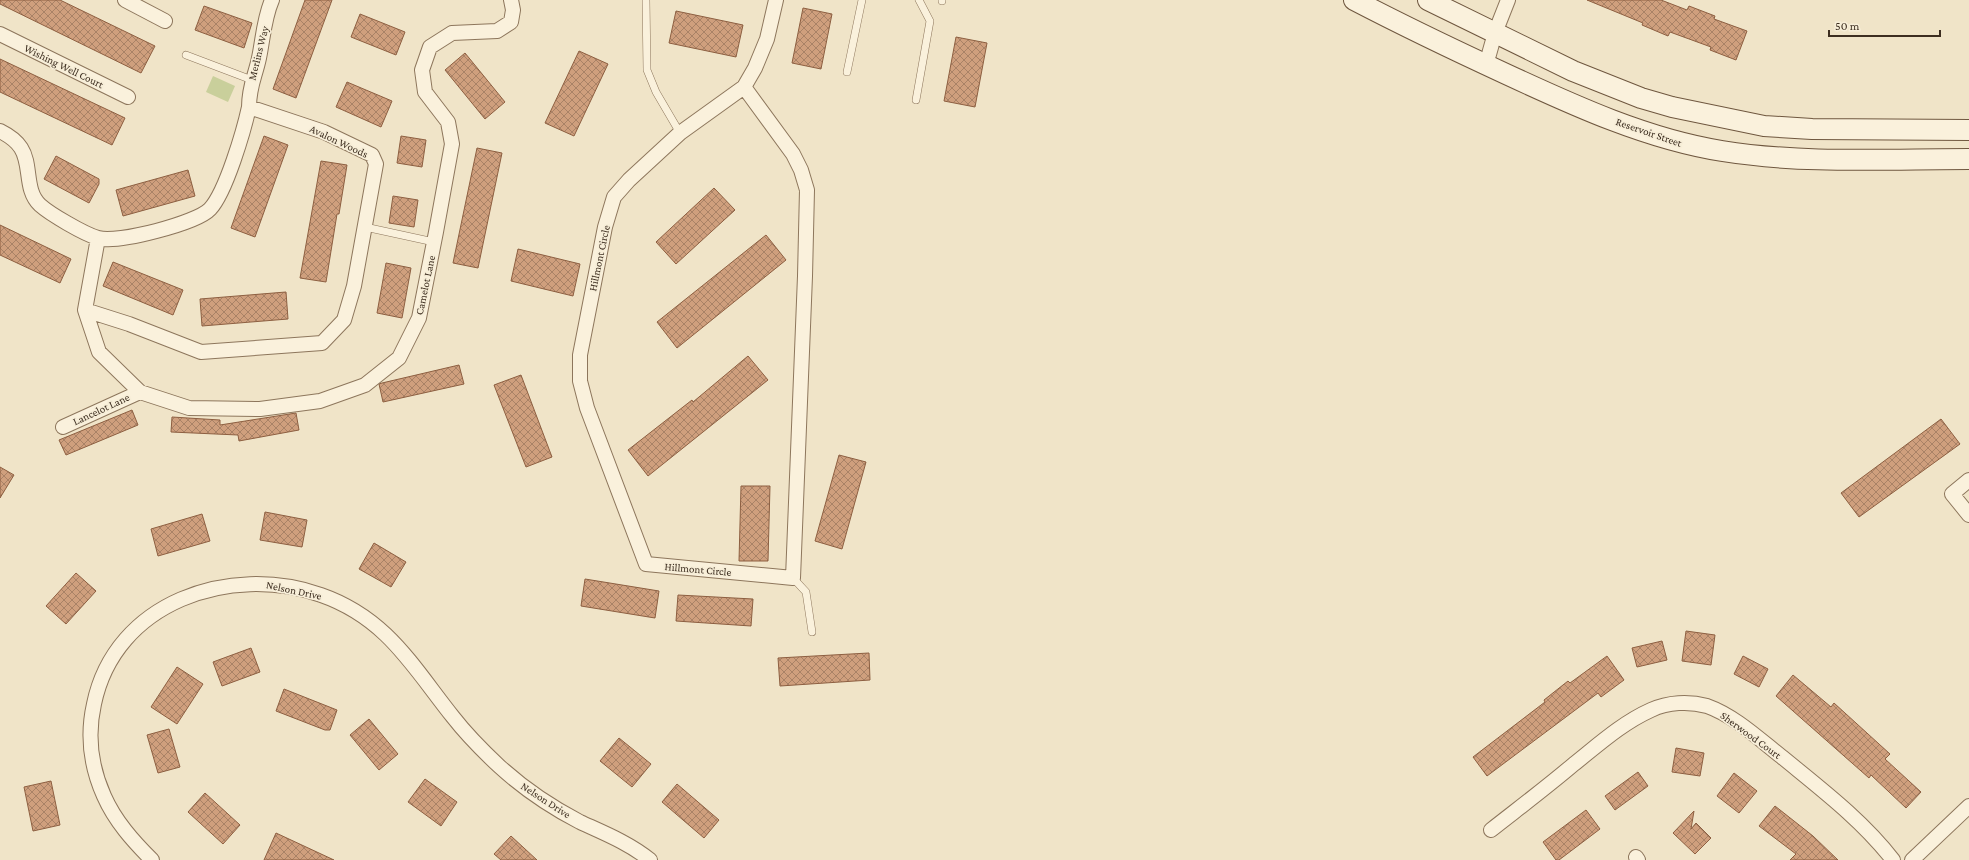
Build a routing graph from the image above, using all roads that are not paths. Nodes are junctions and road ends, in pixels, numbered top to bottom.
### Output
1 (125, 0) edge
2 (272, 0) edge
3 (511, 0) edge
4 (646, 0) edge
5 (776, 0) edge
6 (862, 0) edge
7 (919, 0) edge
8 (1354, 0) edge
9 (1428, 0) edge
10 (1508, 0) edge
11 (166, 21) dead end
12 (1495, 33) junction
13 (0, 34) edge
14 (186, 55) dead end
15 (1486, 65) junction
16 (847, 72) dead end
17 (252, 80) junction
18 (744, 87) junction
19 (128, 97) dead end
20 (916, 100) dead end
21 (249, 107) junction
22 (1969, 130) edge
23 (0, 131) edge
24 (680, 133) junction
25 (1969, 159) edge
26 (365, 228) junction
27 (98, 238) junction
28 (434, 242) junction
29 (85, 310) junction
30 (140, 392) junction
31 (63, 427) dead end
32 (1969, 480) edge
33 (1969, 515) edge
34 (793, 578) junction
35 (812, 632) dead end
36 (1969, 806) edge
37 (1491, 830) dead end
38 (152, 860) edge
39 (650, 860) edge
40 (1892, 860) edge
41 (1912, 860) edge

1 - 11 street
2 - 17 street, Merlins Way
3 - 28 street, Camelot Lane
4 - 24 lane
5 - 18 street, Hillmont Circle
6 - 16 lane
7 - 20 lane
8 - 15 main road, Reservoir Street
9 - 12 main road
10 - 12 street
12 - 15 street
12 - 22 main road
13 - 19 street, Wishing Well Court
14 - 17 lane
15 - 25 main road, Reservoir Street
17 - 21 street, Merlins Way
18 - 24 street, Hillmont Circle
18 - 34 street
21 - 26 street, Avalon Woods
21 - 27 street
23 - 27 street
24 - 34 street, Hillmont Circle
26 - 28 lane
26 - 29 street, Avalon Woods
27 - 29 street, Camelot Lane
28 - 30 street, Camelot Lane
29 - 30 street, Camelot Lane
30 - 31 street, Lancelot Lane
32 - 33 street
34 - 35 lane
36 - 41 street
37 - 40 street, Sherwood Court
38 - 39 street, Nelson Drive

